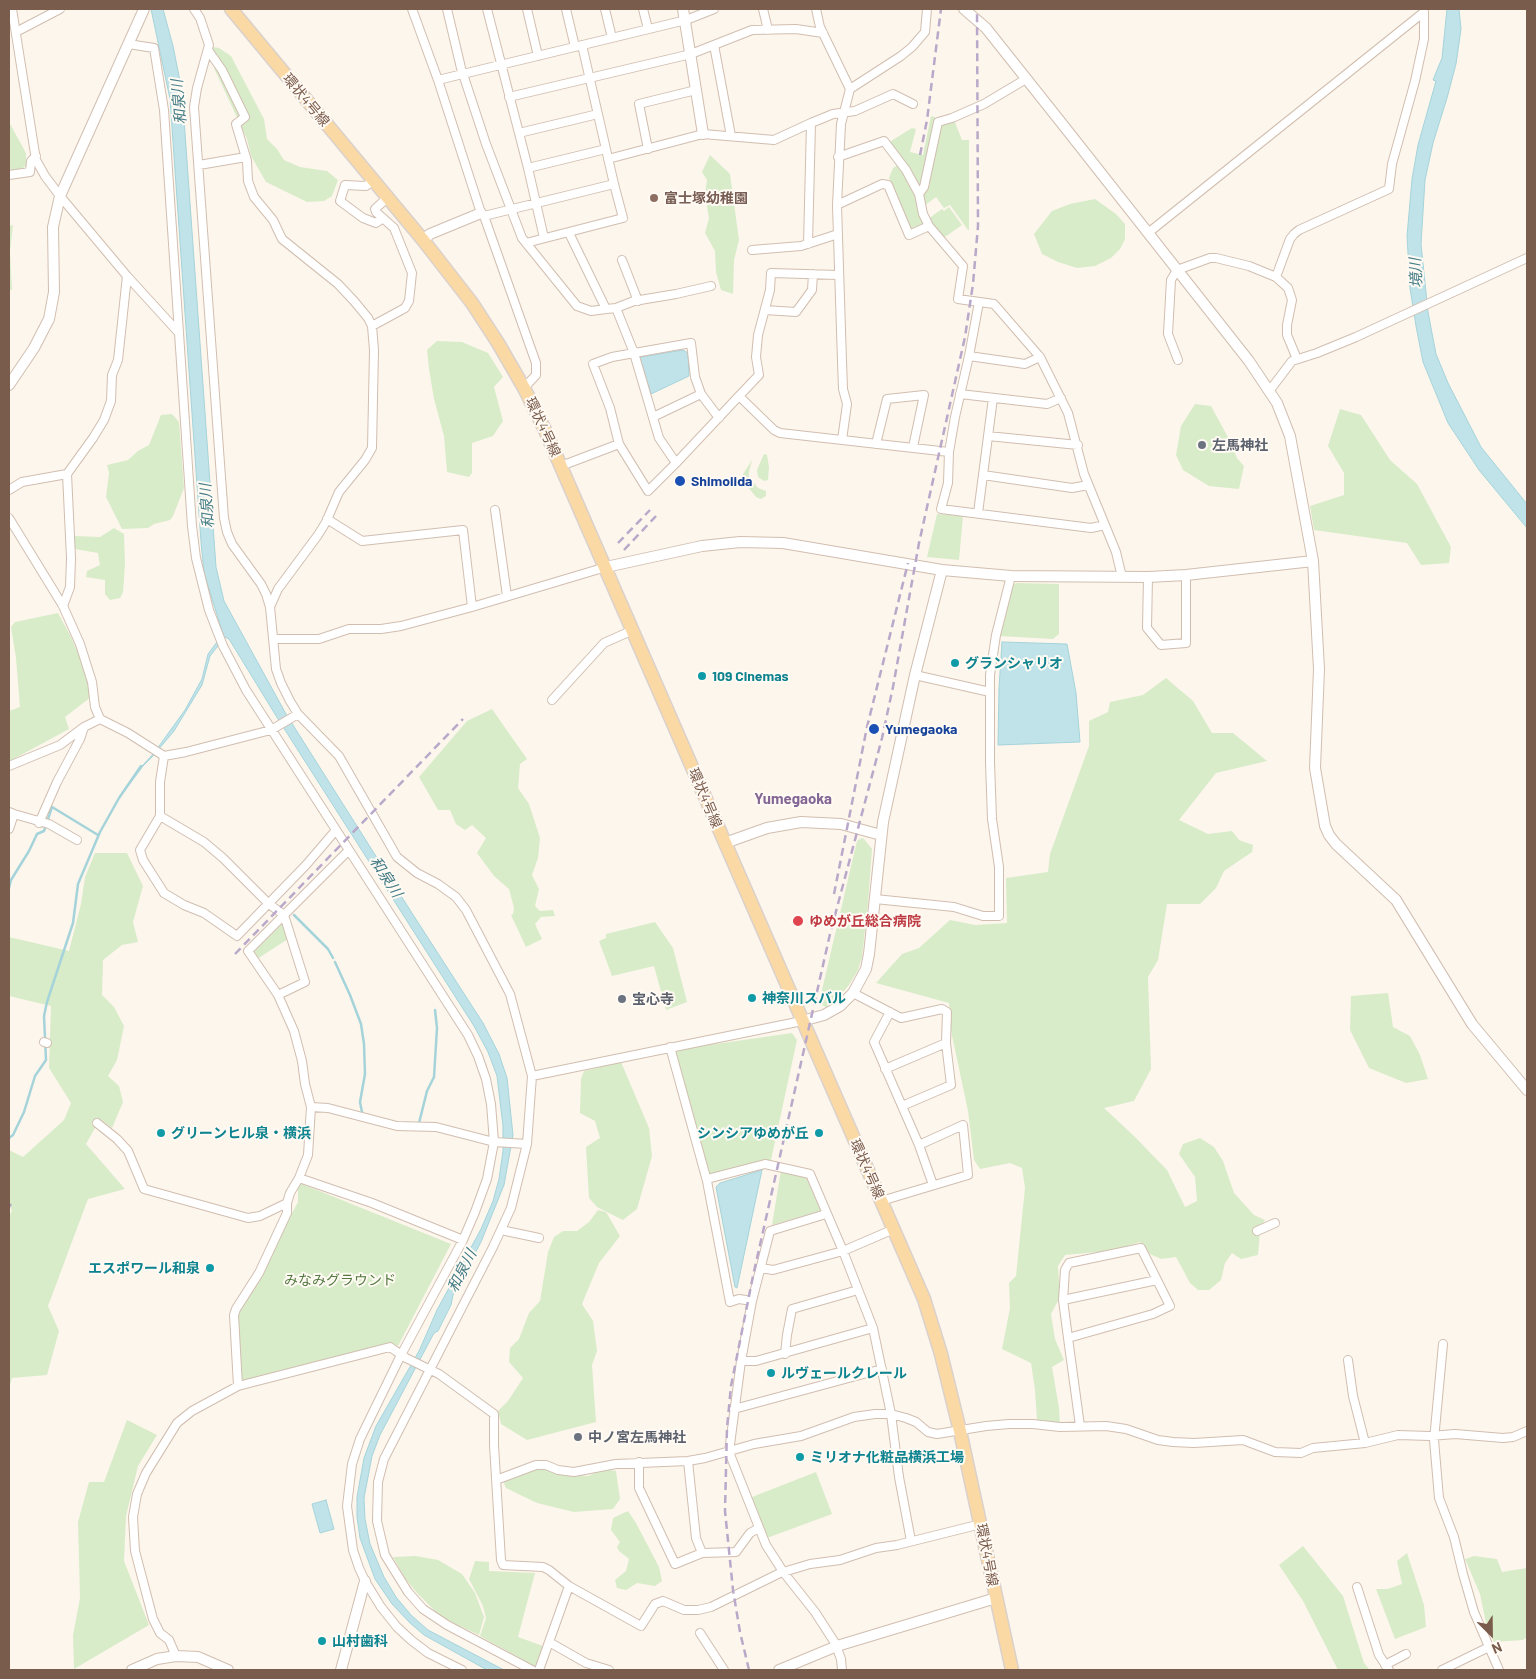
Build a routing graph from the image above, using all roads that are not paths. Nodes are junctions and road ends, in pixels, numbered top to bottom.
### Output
1 (60, 9) edge
2 (194, 9) edge
3 (231, 9) edge
4 (412, 9) edge
5 (447, 9) edge
6 (487, 9) edge
7 (527, 9) edge
8 (566, 9) edge
9 (605, 9) edge
10 (643, 9) edge
11 (683, 9) edge
12 (714, 9) edge
13 (763, 9) edge
14 (816, 9) edge
15 (927, 9) edge
16 (964, 9) edge
17 (11, 10) edge
18 (142, 12) edge
19 (686, 20) junction
20 (648, 29) junction
21 (768, 30) junction
22 (16, 32) junction
23 (823, 33) junction
24 (612, 38) junction
25 (128, 44) junction
26 (714, 45) junction
27 (578, 46) junction
28 (208, 50) junction
29 (691, 54) junction
30 (538, 56) junction
31 (501, 64) junction
32 (463, 74) junction
33 (590, 78) junction
34 (1026, 79) junction
35 (438, 80) junction
36 (850, 89) junction
37 (696, 90) junction
38 (509, 97) junction
39 (913, 104) dead end
40 (843, 113) junction
41 (598, 114) junction
42 (811, 123) junction
43 (519, 133) junction
44 (703, 134) junction
45 (732, 136) junction
46 (648, 148) junction
47 (606, 149) junction
48 (36, 156) junction
49 (246, 157) junction
50 (838, 157) junction
51 (608, 159) junction
52 (199, 166) junction
53 (528, 168) junction
54 (9, 175) edge
55 (373, 180) junction
56 (614, 184) junction
57 (919, 194) junction
58 (60, 196) junction
59 (387, 198) junction
60 (536, 203) junction
61 (837, 205) junction
62 (512, 209) junction
63 (482, 215) junction
64 (383, 218) junction
65 (929, 226) junction
66 (569, 233) junction
67 (1148, 233) junction
68 (838, 234) junction
69 (544, 238) junction
70 (423, 240) junction
71 (526, 243) junction
72 (808, 244) junction
73 (752, 250) dead end
74 (1527, 258) edge
75 (622, 260) dead end
76 (1177, 270) junction
77 (813, 274) junction
78 (838, 275) junction
79 (126, 276) junction
80 (1276, 277) junction
81 (711, 286) dead end
82 (638, 301) junction
83 (978, 302) junction
84 (616, 308) junction
85 (606, 310) junction
86 (765, 310) junction
87 (372, 326) junction
88 (179, 333) junction
89 (634, 353) junction
90 (969, 356) junction
91 (1040, 357) junction
92 (1297, 358) junction
93 (1178, 360) dead end
94 (9, 385) edge
95 (524, 388) junction
96 (1270, 390) junction
97 (702, 394) junction
98 (960, 394) junction
99 (740, 396) junction
100 (993, 398) junction
101 (1061, 398) junction
102 (653, 417) junction
103 (719, 418) junction
104 (988, 436) junction
105 (842, 440) junction
106 (619, 444) junction
107 (876, 444) junction
108 (1078, 445) junction
109 (913, 447) junction
110 (949, 452) junction
111 (676, 463) junction
112 (561, 466) junction
113 (66, 474) junction
114 (983, 475) junction
115 (1088, 484) junction
116 (9, 490) edge
117 (495, 510) dead end
118 (978, 513) junction
119 (9, 518) edge
120 (327, 519) junction
121 (1105, 525) junction
122 (1313, 562) junction
123 (606, 568) junction
124 (942, 570) junction
125 (1186, 575) junction
126 (1011, 576) junction
127 (1122, 577) junction
128 (1148, 577) junction
129 (508, 596) junction
130 (63, 606) junction
131 (270, 607) junction
132 (472, 607) junction
133 (633, 630) junction
134 (274, 639) junction
135 (915, 675) junction
136 (990, 692) junction
137 (552, 700) dead end
138 (295, 715) junction
139 (100, 720) junction
140 (84, 727) junction
141 (274, 729) junction
142 (160, 753) junction
143 (9, 766) edge
144 (11, 813) edge
145 (160, 816) junction
146 (39, 822) junction
147 (9, 829) edge
148 (336, 830) junction
149 (881, 834) junction
150 (77, 840) dead end
151 (725, 843) junction
152 (349, 850) junction
153 (875, 899) junction
154 (268, 904) junction
155 (284, 915) junction
156 (853, 993) junction
157 (278, 995) junction
158 (890, 1012) junction
159 (802, 1021) junction
160 (946, 1043) junction
161 (670, 1047) junction
162 (885, 1069) junction
163 (532, 1076) junction
164 (1527, 1090) edge
165 (902, 1106) junction
166 (311, 1107) junction
167 (97, 1122) dead end
168 (495, 1142) junction
169 (527, 1144) junction
170 (919, 1145) junction
171 (299, 1178) junction
172 (707, 1179) junction
173 (933, 1185) junction
174 (881, 1201) junction
175 (287, 1203) junction
176 (826, 1214) junction
177 (1275, 1223) dead end
178 (894, 1229) junction
179 (501, 1230) junction
180 (1257, 1231) dead end
181 (539, 1238) dead end
182 (463, 1240) junction
183 (843, 1252) junction
184 (761, 1268) junction
185 (1157, 1280) junction
186 (858, 1290) junction
187 (1063, 1300) junction
188 (752, 1301) junction
189 (873, 1328) junction
190 (1068, 1338) junction
191 (1443, 1344) dead end
192 (785, 1354) junction
193 (404, 1357) junction
194 (1348, 1360) dead end
195 (741, 1361) junction
196 (427, 1369) junction
197 (882, 1369) junction
198 (238, 1386) junction
199 (734, 1409) junction
200 (890, 1414) junction
201 (1080, 1426) junction
202 (960, 1431) junction
203 (1527, 1431) edge
204 (1434, 1436) junction
205 (1365, 1443) junction
206 (729, 1452) junction
207 (688, 1460) junction
208 (639, 1462) junction
209 (496, 1480) junction
210 (981, 1524) junction
211 (759, 1528) junction
212 (911, 1541) junction
213 (702, 1554) junction
214 (784, 1573) junction
215 (365, 1581) junction
216 (569, 1586) junction
217 (1357, 1587) dead end
218 (996, 1598) junction
219 (700, 1633) dead end
220 (549, 1642) junction
221 (837, 1646) junction
222 (1490, 1648) junction
223 (1406, 1654) dead end
224 (176, 1656) junction
225 (1387, 1668) edge
226 (132, 1670) edge
227 (228, 1670) edge
228 (341, 1670) edge
229 (462, 1670) edge
230 (532, 1670) edge
231 (540, 1670) edge
232 (609, 1670) edge
233 (724, 1670) edge
234 (779, 1670) edge
235 (842, 1670) edge
236 (1012, 1670) edge
237 (1442, 1670) edge
238 (1499, 1670) edge

1 - 22 street
2 - 28 street
3 - 55 main road, 環状4号線
4 - 35 street
5 - 32 street
6 - 31 street
7 - 30 street
8 - 27 street
9 - 24 street
10 - 20 street
11 - 19 street
12 - 19 street
13 - 21 street
14 - 23 street
15 - 36 street
16 - 34 street
17 - 22 street
18 - 25 street
19 - 20 street
19 - 29 street
20 - 24 street
21 - 23 street
21 - 26 street
22 - 48 street
23 - 36 street
24 - 27 street
25 - 58 street
25 - 88 street
26 - 29 street
26 - 45 street
27 - 30 street
27 - 33 street
28 - 49 street
28 - 52 street
29 - 33 street
29 - 37 street
30 - 31 street
31 - 32 street
31 - 38 street
32 - 35 street
32 - 62 street
33 - 38 street
33 - 41 street
34 - 57 street
34 - 67 street
35 - 63 street
36 - 40 street
37 - 44 street
37 - 46 street
38 - 43 street
39 - 40 street
40 - 42 street
40 - 50 street
41 - 43 street
41 - 47 street
42 - 45 street
42 - 72 street
43 - 53 street
44 - 45 street
44 - 46 street
46 - 51 street
47 - 51 street
47 - 53 street
48 - 54 street
48 - 58 street
49 - 52 street
49 - 87 street
50 - 57 street
50 - 61 street
51 - 56 street
52 - 131 street
53 - 60 street
55 - 59 main road, 環状4号線
55 - 64 street
56 - 60 street
56 - 66 street
57 - 65 street
58 - 79 street
58 - 94 street
59 - 64 street
59 - 70 main road, 環状4号線
60 - 62 street
60 - 69 street
61 - 65 street
61 - 68 street
62 - 63 street
62 - 71 street
63 - 70 street
63 - 95 street
64 - 87 street
65 - 83 street
66 - 69 street
66 - 85 street
67 - 76 street
67 - 80 street
68 - 72 street
68 - 78 street
69 - 71 street
70 - 95 main road, 環状4号線
71 - 85 street
72 - 73 street
74 - 92 street
75 - 82 street
76 - 80 street
76 - 93 street
76 - 96 street
77 - 78 street
77 - 86 street
77 - 86 street
78 - 105 street
79 - 88 street
79 - 113 street
80 - 92 street
81 - 82 street
82 - 84 street
83 - 90 street
83 - 91 street
84 - 85 street
84 - 89 street
86 - 99 street
87 - 120 street
88 - 141 street
89 - 97 street
89 - 102 street
89 - 106 street
90 - 91 street
90 - 98 street
91 - 101 street
92 - 96 street
95 - 112 main road, 環状4号線
96 - 122 street
97 - 102 street
97 - 103 street
98 - 100 street
98 - 110 street
99 - 103 street
99 - 105 street
100 - 101 street
100 - 104 street
101 - 108 street
102 - 111 street
103 - 111 street
104 - 108 street
104 - 114 street
105 - 107 street
106 - 111 street
106 - 112 street
107 - 109 street
107 - 109 street
108 - 115 street
109 - 110 street
110 - 118 street
112 - 123 main road, 環状4号線
113 - 116 street
113 - 130 street
114 - 115 street
114 - 118 street
115 - 121 street
117 - 129 street
118 - 121 street
119 - 130 street
120 - 131 street
120 - 132 street
121 - 127 street
122 - 125 street
122 - 164 street
123 - 124 street
123 - 129 street
123 - 133 main road, 環状4号線
124 - 126 street
124 - 135 street
125 - 128 street
125 - 128 street
126 - 127 street
126 - 136 street
127 - 128 street
129 - 132 street
130 - 139 street
131 - 134 street
132 - 134 street
133 - 137 street
133 - 151 main road, 環状4号線
134 - 138 street
135 - 136 street
135 - 149 street
136 - 153 street
138 - 141 street
138 - 163 street
139 - 140 street
139 - 142 street
140 - 143 street
140 - 146 street
141 - 142 street
141 - 148 street
142 - 145 street
144 - 146 street
144 - 147 street
145 - 154 street
145 - 154 street
146 - 150 street
148 - 152 street
148 - 154 street
149 - 151 street
149 - 153 street
151 - 159 main road, 環状4号線
152 - 155 street
152 - 168 street
153 - 156 street
154 - 155 street
155 - 157 street
155 - 157 street
156 - 158 street
156 - 159 street
157 - 166 street
158 - 160 street
158 - 162 street
159 - 161 street
159 - 174 main road, 環状4号線
160 - 162 street
160 - 165 street
161 - 163 street
161 - 172 street
162 - 165 street
163 - 169 street
165 - 170 street
166 - 168 street
166 - 171 street
167 - 175 street
168 - 169 street
168 - 182 street
169 - 179 street
170 - 173 street
170 - 173 street
171 - 175 street
171 - 182 street
172 - 176 street
172 - 188 street
173 - 174 street
174 - 178 main road, 環状4号線
175 - 198 street
176 - 183 street
176 - 184 street
177 - 180 street
178 - 183 street
178 - 202 main road, 環状4号線
179 - 181 street
179 - 196 street
182 - 193 street
183 - 184 street
183 - 186 street
184 - 188 street
185 - 187 street
185 - 187 street
185 - 190 street
186 - 189 street
186 - 192 street
187 - 190 street
188 - 195 street
189 - 192 street
189 - 197 street
190 - 201 street
191 - 204 street
192 - 195 street
193 - 196 street
193 - 198 street
193 - 215 street
194 - 205 street
195 - 199 street
196 - 209 street
196 - 230 street
197 - 199 street
197 - 200 street
198 - 224 street
199 - 206 street
200 - 202 street
200 - 206 street
200 - 212 street
201 - 202 street
201 - 205 street
202 - 210 main road, 環状4号線
203 - 204 street
204 - 205 street
204 - 222 street
206 - 207 street
206 - 211 street
207 - 208 street
207 - 213 street
208 - 209 street
208 - 213 street
209 - 216 street
210 - 212 street
210 - 218 main road, 環状4号線
211 - 213 street
211 - 214 street
212 - 214 street
214 - 216 street
214 - 221 street
215 - 228 street
215 - 229 street
216 - 220 street
217 - 225 street
218 - 221 street
218 - 236 main road, 環状4号線
219 - 233 street
220 - 231 street
220 - 232 street
221 - 234 street
221 - 235 street
222 - 237 street
222 - 238 street
223 - 225 street
224 - 226 street
224 - 227 street

